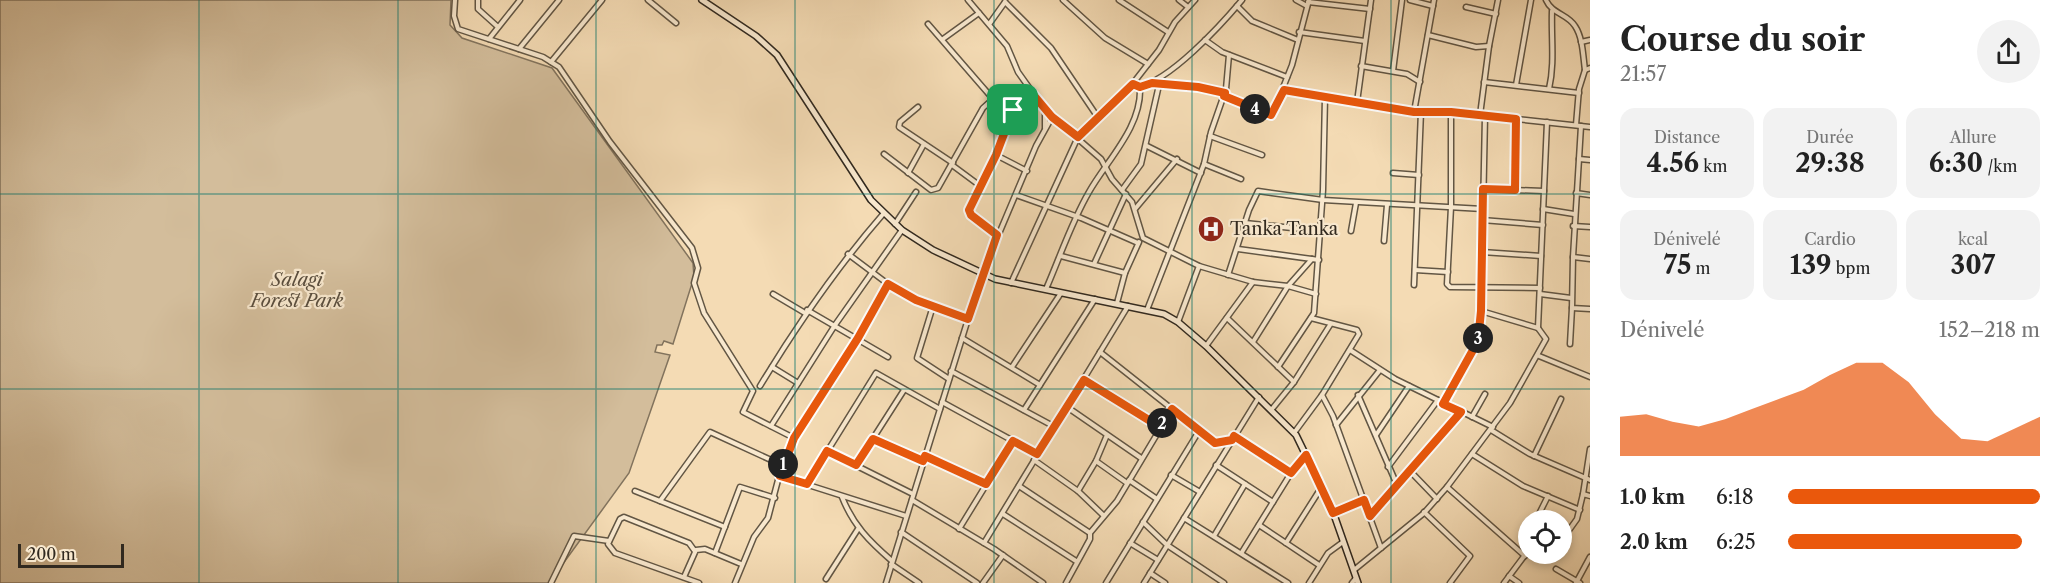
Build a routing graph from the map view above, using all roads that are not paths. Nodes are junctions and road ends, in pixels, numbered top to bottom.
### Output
1 (455, 0) edge
2 (478, 0) edge
3 (519, 0) edge
4 (559, 0) edge
5 (602, 0) edge
6 (648, 0) edge
7 (702, 0) edge
8 (968, 0) edge
9 (1063, 0) edge
10 (1119, 0) edge
11 (1179, 0) edge
12 (1194, 0) edge
13 (1242, 0) edge
14 (1296, 0) edge
15 (1371, 0) edge
16 (1402, 0) edge
17 (1410, 0) edge
18 (1434, 0) edge
19 (1498, 0) edge
20 (1531, 0) edge
21 (1546, 0) edge
22 (1006, 1) edge
23 (1308, 3) edge
24 (1237, 6) junction
25 (1432, 6) junction
26 (1188, 7) junction
27 (1466, 7) dead end
28 (1370, 9) junction
29 (1552, 10) junction
30 (979, 13) junction
31 (1496, 14) junction
32 (676, 23) dead end
33 (990, 23) junction
34 (928, 24) dead end
35 (498, 27) junction
36 (1168, 32) junction
37 (1299, 32) junction
38 (1428, 35) junction
39 (489, 39) junction
40 (943, 39) junction
41 (1205, 40) junction
42 (1298, 40) junction
43 (1590, 40) edge
44 (1365, 41) junction
45 (1581, 42) junction
46 (1489, 46) junction
47 (519, 49) junction
48 (1229, 55) junction
49 (550, 62) junction
50 (1148, 64) junction
51 (1361, 66) junction
52 (1588, 69) edge
53 (1393, 71) junction
54 (1287, 76) junction
55 (1420, 82) junction
56 (1484, 82) junction
57 (1152, 83) junction
58 (1133, 84) junction
59 (1159, 85) junction
60 (1516, 86) junction
61 (1140, 87) junction
62 (1284, 90) junction
63 (1549, 90) junction
64 (1031, 92) junction
65 (1579, 93) junction
66 (1225, 95) junction
67 (1325, 97) junction
68 (993, 99) junction
69 (1357, 102) junction
70 (918, 107) dead end
71 (1013, 110) junction
72 (1045, 110) junction
73 (1421, 111) junction
74 (1414, 112) junction
75 (1451, 112) junction
76 (1483, 115) junction
77 (1052, 117) junction
78 (1099, 119) junction
79 (1516, 119) junction
80 (1547, 122) junction
81 (1578, 125) junction
82 (1590, 127) edge
83 (1045, 129) junction
84 (1210, 136) junction
85 (1078, 137) junction
86 (924, 144) junction
87 (1147, 146) junction
88 (884, 154) dead end
89 (996, 155) junction
90 (1262, 155) dead end
91 (1177, 159) junction
92 (1579, 159) junction
93 (1590, 160) edge
94 (952, 164) junction
95 (1203, 164) junction
96 (1106, 168) junction
97 (1027, 171) junction
98 (908, 173) junction
99 (1201, 173) junction
100 (1393, 173) dead end
101 (1419, 175) junction
102 (1241, 180) dead end
103 (980, 184) junction
104 (1483, 189) junction
105 (1515, 190) junction
106 (1544, 191) junction
107 (916, 192) dead end
108 (1124, 192) junction
109 (1576, 194) junction
110 (1016, 195) junction
111 (1590, 195) edge
112 (1323, 200) junction
113 (1356, 202) junction
114 (1387, 205) junction
115 (1047, 206) junction
116 (1419, 207) junction
117 (1451, 207) junction
118 (1135, 209) junction
119 (1483, 209) junction
120 (1543, 209) junction
121 (884, 213) junction
122 (1574, 214) junction
123 (1077, 217) junction
124 (1482, 219) junction
125 (1245, 223) junction
126 (895, 224) junction
127 (1543, 225) junction
128 (1574, 226) junction
129 (1590, 227) edge
130 (902, 230) junction
131 (1109, 231) junction
132 (1321, 231) junction
133 (1351, 231) dead end
134 (997, 235) junction
135 (1143, 238) junction
136 (1384, 241) dead end
137 (1138, 243) junction
138 (1238, 249) junction
139 (1482, 252) junction
140 (1170, 253) junction
141 (848, 254) junction
142 (1061, 256) junction
143 (1541, 256) junction
144 (1573, 257) junction
145 (1590, 259) edge
146 (1312, 260) junction
147 (1319, 260) junction
148 (1094, 264) junction
149 (1200, 266) junction
150 (1415, 270) junction
151 (872, 271) junction
152 (1448, 272) junction
153 (1125, 273) junction
154 (982, 274) junction
155 (1228, 275) junction
156 (1253, 282) junction
157 (1011, 283) junction
158 (888, 284) junction
159 (1414, 285) dead end
160 (1288, 286) junction
161 (1481, 286) junction
162 (1540, 288) junction
163 (1046, 289) junction
164 (1062, 291) junction
165 (773, 294) dead end
166 (1316, 294) junction
167 (1540, 294) junction
168 (1095, 298) junction
169 (1571, 298) junction
170 (1117, 303) junction
171 (933, 306) junction
172 (1128, 306) junction
173 (1572, 308) junction
174 (1590, 309) edge
175 (1147, 310) junction
176 (806, 311) junction
177 (1481, 311) junction
178 (1227, 318) junction
179 (1311, 318) junction
180 (968, 319) junction
181 (1178, 322) junction
182 (835, 325) junction
183 (1330, 325) junction
184 (1538, 328) junction
185 (858, 338) junction
186 (962, 338) junction
187 (1253, 342) junction
188 (1570, 344) dead end
189 (1206, 346) junction
190 (1350, 350) junction
191 (1100, 352) junction
192 (1539, 356) junction
193 (888, 357) dead end
194 (772, 367) junction
195 (1012, 367) junction
196 (1278, 367) junction
197 (1380, 370) junction
198 (951, 371) junction
199 (1590, 377) edge
200 (949, 379) junction
201 (1084, 380) junction
202 (1294, 382) junction
203 (798, 383) junction
204 (1040, 385) junction
205 (760, 386) dead end
206 (1409, 386) junction
207 (904, 390) junction
208 (1485, 394) dead end
209 (1322, 395) junction
210 (1358, 395) junction
211 (1259, 396) junction
212 (1561, 399) dead end
213 (1438, 400) junction
214 (942, 402) junction
215 (1443, 404) junction
216 (1067, 407) junction
217 (940, 409) junction
218 (1172, 409) junction
219 (1272, 409) junction
220 (1024, 410) junction
221 (1461, 412) junction
222 (1472, 417) junction
223 (1336, 425) junction
224 (771, 426) junction
225 (1055, 427) junction
226 (1160, 427) junction
227 (1492, 429) junction
228 (1199, 430) junction
229 (1294, 433) junction
230 (1107, 435) junction
231 (1376, 436) junction
232 (794, 438) junction
233 (1233, 438) junction
234 (873, 439) junction
235 (1013, 441) junction
236 (1215, 443) junction
237 (1590, 449) edge
238 (827, 451) junction
239 (1224, 452) junction
240 (1037, 454) junction
241 (1472, 454) junction
242 (1306, 455) junction
243 (925, 456) junction
244 (1534, 456) junction
245 (1141, 458) junction
246 (1034, 460) junction
247 (923, 461) junction
248 (1096, 461) junction
249 (782, 465) junction
250 (856, 465) junction
251 (1216, 465) junction
252 (1388, 467) junction
253 (1410, 471) junction
254 (1291, 473) junction
255 (1171, 475) junction
256 (780, 476) junction
257 (1587, 479) edge
258 (1128, 482) junction
259 (1245, 483) junction
260 (807, 484) junction
261 (986, 484) junction
262 (1397, 485) junction
263 (1019, 486) junction
264 (1322, 487) junction
265 (1448, 487) junction
266 (635, 491) dead end
267 (1078, 491) junction
268 (1200, 492) junction
269 (913, 494) junction
270 (1583, 494) junction
271 (842, 496) junction
272 (1548, 496) junction
273 (1590, 496) edge
274 (775, 498) junction
275 (1157, 499) junction
276 (1437, 499) junction
277 (911, 500) junction
278 (1364, 500) junction
279 (660, 501) junction
280 (1273, 502) junction
281 (1541, 510) edge
282 (1580, 510) junction
283 (1425, 512) junction
284 (1333, 513) junction
285 (1003, 514) junction
286 (1102, 515) junction
287 (906, 516) junction
288 (1370, 516) junction
289 (1184, 518) junction
290 (1143, 522) junction
291 (1572, 523) edge
292 (1259, 525) junction
293 (725, 527) junction
294 (858, 529) junction
295 (959, 529) junction
296 (902, 532) junction
297 (1090, 533) junction
298 (1214, 536) junction
299 (609, 541) junction
300 (1343, 542) junction
301 (984, 543) junction
302 (1130, 543) junction
303 (1286, 543) junction
304 (1167, 545) junction
305 (1381, 548) junction
306 (1518, 549) edge
307 (694, 550) junction
308 (1242, 552) junction
309 (715, 553) junction
310 (1003, 555) junction
311 (1590, 557) edge
312 (1158, 560) junction
313 (1076, 561) junction
314 (892, 562) junction
315 (741, 564) junction
316 (1518, 564) edge
317 (1319, 565) junction
318 (1556, 569) dead end
319 (1353, 571) junction
320 (1150, 573) junction
321 (1509, 576) junction
322 (684, 577) junction
323 (826, 579) dead end
324 (1355, 581) edge
325 (1578, 582) edge
326 (551, 583) edge
327 (699, 583) edge
328 (735, 583) edge
329 (886, 583) edge
330 (919, 583) edge
331 (977, 583) edge
332 (983, 583) edge
333 (1043, 583) edge
334 (1066, 583) edge
335 (1106, 583) edge
336 (1144, 583) edge
337 (1166, 583) edge
338 (1224, 583) edge
339 (1288, 583) edge
340 (1309, 583) edge
341 (1450, 583) edge
342 (1504, 583) edge
343 (1519, 583) edge

1 - 39 street
2 - 35 street
3 - 35 street
4 - 47 street
5 - 49 street
6 - 32 street
7 - 121 street
8 - 30 street
9 - 50 street
10 - 36 street
11 - 26 street
12 - 26 street
13 - 24 street
14 - 23 street
15 - 28 street
16 - 53 street
17 - 25 street
18 - 25 street
19 - 31 street
20 - 60 street
21 - 29 street
22 - 33 street
22 - 78 street
23 - 28 street
23 - 37 street
24 - 41 street
24 - 42 street
25 - 38 street
26 - 36 street
27 - 31 street
28 - 44 street
29 - 45 street
29 - 63 street
30 - 33 street
30 - 40 street
31 - 46 street
33 - 64 street
34 - 40 street
35 - 39 street
36 - 50 street
37 - 42 street
37 - 44 street
38 - 46 street
38 - 55 street
39 - 47 street
40 - 68 street
41 - 48 street
41 - 57 street
42 - 54 street
43 - 45 street
44 - 51 street
45 - 52 street
46 - 56 street
47 - 49 street
48 - 54 street
48 - 66 street
49 - 224 street
50 - 58 street
51 - 53 street
51 - 69 street
52 - 65 street
53 - 55 street
54 - 62 street
55 - 74 street
56 - 60 street
56 - 76 street
57 - 59 street
57 - 61 street
58 - 61 street
58 - 78 street
59 - 66 street
59 - 87 street
60 - 63 street
61 - 96 street
62 - 66 street
62 - 67 street
63 - 65 street
64 - 71 street
64 - 72 street
65 - 81 street
66 - 84 street
67 - 69 street
67 - 112 street
68 - 71 street
68 - 94 street
69 - 74 street
70 - 86 street
71 - 89 street
72 - 77 street
72 - 83 street
73 - 74 street
73 - 75 street
73 - 101 street
75 - 76 street
75 - 117 street
76 - 79 street
76 - 104 street
77 - 83 street
77 - 85 street
78 - 85 street
79 - 80 street
79 - 105 street
80 - 81 street
80 - 106 street
81 - 82 street
81 - 92 street
83 - 97 street
84 - 90 street
84 - 95 street
85 - 96 street
85 - 115 street
86 - 94 street
86 - 98 street
87 - 91 street
87 - 108 street
88 - 98 street
89 - 97 street
89 - 103 street
91 - 99 street
91 - 118 street
92 - 93 street
92 - 109 street
94 - 98 street
94 - 103 street
95 - 99 street
95 - 102 street
96 - 108 street
96 - 123 street
97 - 110 street
99 - 140 street
100 - 101 street
101 - 116 street
103 - 134 street
104 - 105 street
104 - 119 street
105 - 106 street
106 - 120 street
107 - 126 street
108 - 118 street
108 - 131 street
109 - 111 street
109 - 122 street
110 - 115 street
110 - 134 street
112 - 113 street
112 - 125 street
112 - 132 street
113 - 114 street
113 - 133 street
114 - 116 street
114 - 136 street
115 - 123 street
115 - 157 street
116 - 117 street
116 - 150 street
117 - 119 street
117 - 152 street
118 - 135 street
119 - 124 street
120 - 122 street
120 - 127 street
121 - 126 street
121 - 141 street
122 - 128 street
123 - 131 street
123 - 142 street
124 - 127 street
124 - 139 street
125 - 132 street
125 - 138 street
126 - 130 street
127 - 143 street
128 - 129 street
128 - 144 street
130 - 151 street
130 - 154 street
131 - 137 street
131 - 148 street
132 - 147 street
134 - 154 street
135 - 137 street
135 - 140 street
137 - 153 street
138 - 146 street
138 - 155 street
139 - 143 street
139 - 161 street
140 - 149 street
140 - 175 street
141 - 151 street
141 - 176 street
142 - 148 street
142 - 163 street
143 - 162 street
144 - 145 street
144 - 169 street
146 - 147 street
146 - 160 street
147 - 166 street
148 - 153 street
149 - 155 street
149 - 181 street
150 - 152 street
150 - 159 street
151 - 158 street
151 - 182 street
152 - 161 street
153 - 170 street
154 - 157 street
154 - 180 street
155 - 156 street
156 - 160 street
156 - 178 street
157 - 163 street
158 - 171 street
158 - 185 street
160 - 166 street
160 - 187 street
161 - 162 street
161 - 177 street
162 - 167 street
163 - 164 street
164 - 168 street
164 - 195 street
165 - 176 street
166 - 179 street
167 - 169 street
167 - 184 street
168 - 170 street
168 - 204 street
169 - 173 street
170 - 172 street
171 - 180 street
171 - 200 street
172 - 175 street
172 - 191 street
173 - 174 street
173 - 188 street
175 - 181 street
176 - 182 street
176 - 194 street
177 - 184 street
177 - 215 street
178 - 187 street
178 - 189 street
179 - 183 street
179 - 196 street
180 - 186 street
181 - 189 street
182 - 185 street
182 - 203 street
183 - 190 street
183 - 202 street
184 - 192 street
185 - 193 street
185 - 232 street
186 - 195 street
186 - 198 street
187 - 196 street
189 - 211 street
190 - 197 street
190 - 209 street
191 - 201 street
191 - 218 street
192 - 199 street
192 - 227 street
194 - 203 street
194 - 205 street
195 - 204 street
196 - 202 street
197 - 206 street
197 - 210 street
198 - 200 street
198 - 220 street
200 - 214 street
201 - 216 street
201 - 226 street
202 - 219 street
203 - 224 street
204 - 220 street
206 - 213 street
206 - 231 street
207 - 217 street
207 - 234 street
207 - 238 street
208 - 222 street
209 - 223 street
209 - 229 street
210 - 223 street
210 - 231 street
211 - 219 street
211 - 233 street
212 - 244 street
213 - 215 street
213 - 252 street
214 - 217 street
214 - 235 street
215 - 221 street
216 - 225 street
216 - 230 street
217 - 243 street
218 - 226 street
218 - 228 street
219 - 229 street
220 - 225 street
221 - 222 street
221 - 253 street
222 - 227 street
223 - 278 street
224 - 232 street
225 - 240 street
226 - 245 street
227 - 241 street
227 - 244 street
228 - 236 street
228 - 255 street
229 - 242 street
230 - 245 street
230 - 248 street
231 - 252 street
232 - 249 street
233 - 236 street
233 - 239 street
233 - 254 street
234 - 247 street
234 - 250 street
235 - 240 street
235 - 261 street
236 - 239 street
237 - 257 street
238 - 250 street
238 - 260 street
239 - 251 street
240 - 246 street
241 - 265 street
241 - 272 street
242 - 254 street
242 - 264 street
243 - 247 street
243 - 261 street
244 - 257 street
245 - 258 street
246 - 263 street
246 - 267 street
247 - 269 street
248 - 258 street
248 - 267 street
249 - 256 street
249 - 279 street
250 - 269 street
251 - 259 street
251 - 268 street
252 - 262 street
253 - 262 street
253 - 276 street
254 - 280 street
255 - 268 street
255 - 275 street
256 - 260 street
256 - 274 street
257 - 270 street
258 - 275 street
258 - 286 street
259 - 280 street
259 - 298 street
260 - 271 street
261 - 295 street
262 - 288 street
263 - 285 street
263 - 297 street
264 - 284 street
264 - 303 street
265 - 276 street
265 - 306 street
266 - 279 street
267 - 286 street
268 - 289 street
269 - 277 street
270 - 273 street
270 - 282 street
271 - 287 street
271 - 294 street
272 - 281 street
272 - 282 street
274 - 293 street
274 - 315 street
275 - 290 street
276 - 283 street
277 - 287 street
277 - 295 street
278 - 284 street
278 - 288 street
279 - 293 street
280 - 292 street
282 - 291 street
283 - 305 street
283 - 341 street
284 - 300 street
285 - 301 street
285 - 313 street
286 - 297 street
287 - 296 street
288 - 305 street
289 - 298 street
289 - 304 street
290 - 302 street
290 - 304 street
292 - 303 street
292 - 308 street
293 - 309 street
294 - 314 street
294 - 323 street
295 - 301 street
296 - 314 street
296 - 331 street
297 - 313 street
298 - 308 street
299 - 307 street
299 - 322 street
299 - 326 street
300 - 317 street
300 - 319 street
301 - 310 street
302 - 312 street
302 - 335 street
303 - 317 street
304 - 312 street
304 - 338 street
305 - 319 street
307 - 309 street
307 - 322 street
308 - 339 street
309 - 315 street
310 - 332 street
310 - 333 street
311 - 325 street
312 - 320 street
313 - 334 street
314 - 329 street
314 - 330 street
315 - 328 street
316 - 321 street
317 - 340 street
318 - 325 street
319 - 324 street
320 - 336 street
320 - 337 street
321 - 342 street
321 - 343 street
322 - 327 street

